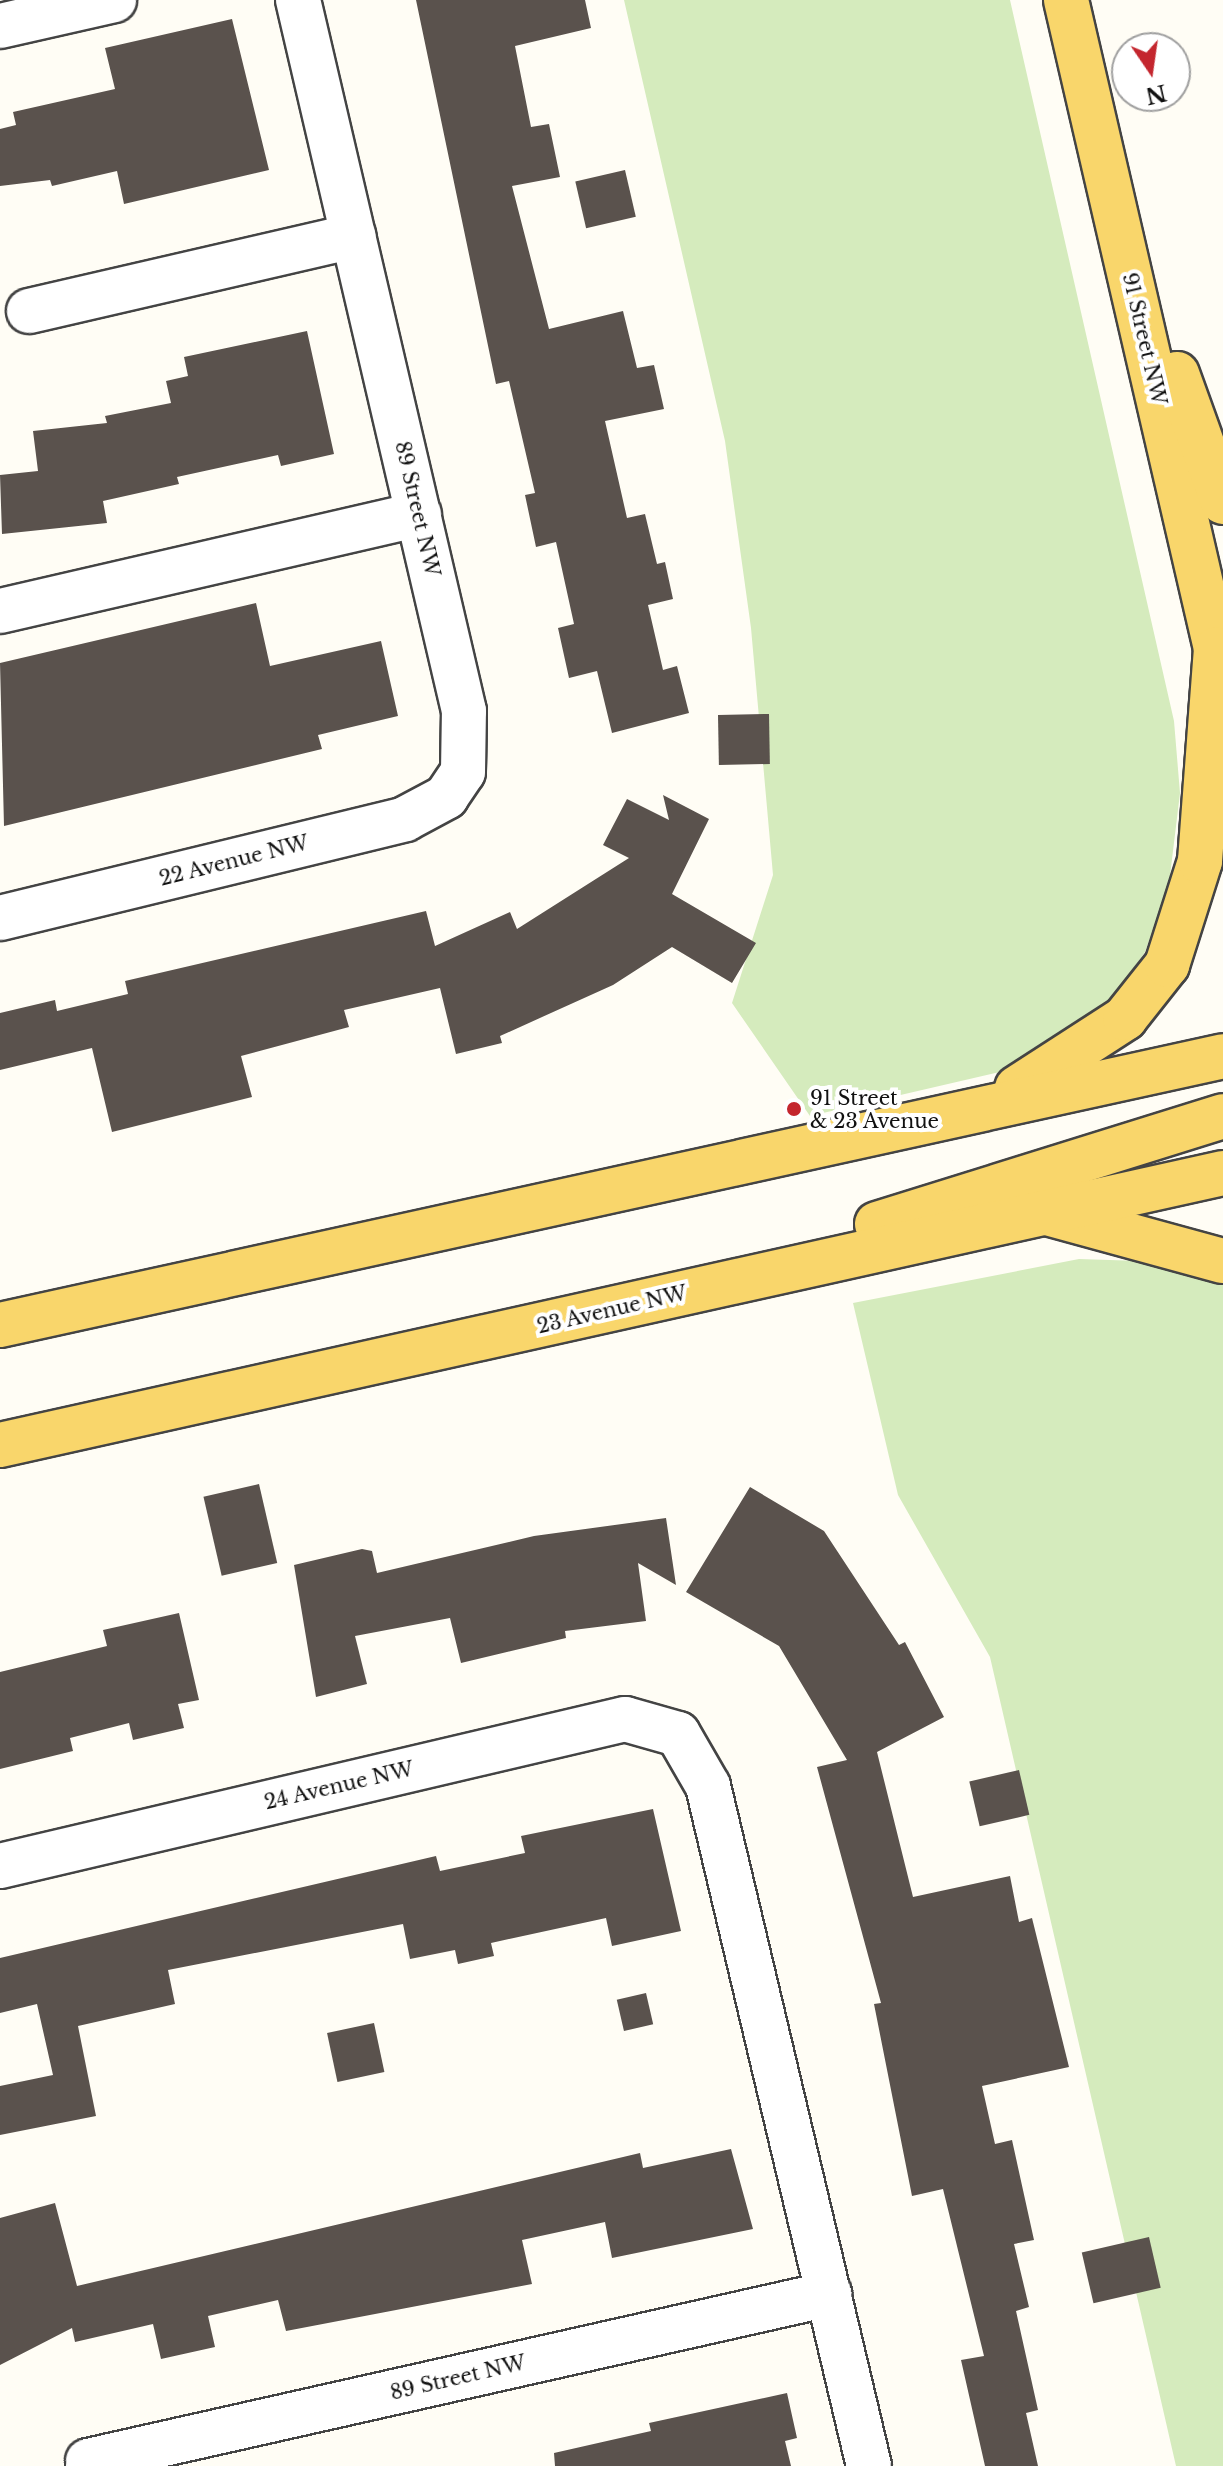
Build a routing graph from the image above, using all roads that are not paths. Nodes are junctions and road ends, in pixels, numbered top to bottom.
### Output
1 (114, 0) edge
2 (298, 0) edge
3 (1066, 0) edge
4 (0, 26) edge
5 (1102, 157) junction
6 (353, 236) junction
7 (29, 311) dead end
8 (1223, 502) edge
9 (419, 514) junction
10 (0, 611) edge
11 (1220, 664) edge
12 (458, 783) joint
13 (0, 918) edge
14 (1223, 1056) edge
15 (989, 1105) junction
16 (1223, 1116) edge
17 (1223, 1173) edge
18 (1045, 1213) junction
19 (1223, 1261) edge
20 (565, 1321) junction
21 (0, 1325) edge
22 (0, 1445) edge
23 (0, 1866) edge
24 (829, 2294) junction
25 (88, 2461) dead end
26 (869, 2466) edge

1 - 4 street
2 - 6 street, 89 Street NW
3 - 5 main road, 91 Street NW
5 - 8 main road
5 - 11 main road, 91 Street NW
6 - 7 street
6 - 9 street, 89 Street NW
9 - 10 street
9 - 12 street, 89 Street NW
11 - 15 main road, 91 Street NW
12 - 13 street, 22 Avenue NW
14 - 15 main road
15 - 21 main road
16 - 20 main road
17 - 18 main road, 23 Avenue NW
18 - 19 main road
18 - 20 main road, 23 Avenue NW
20 - 22 main road, 23 Avenue NW
23 - 24 street, 24 Avenue NW
24 - 25 street, 89 Street NW
24 - 26 street

